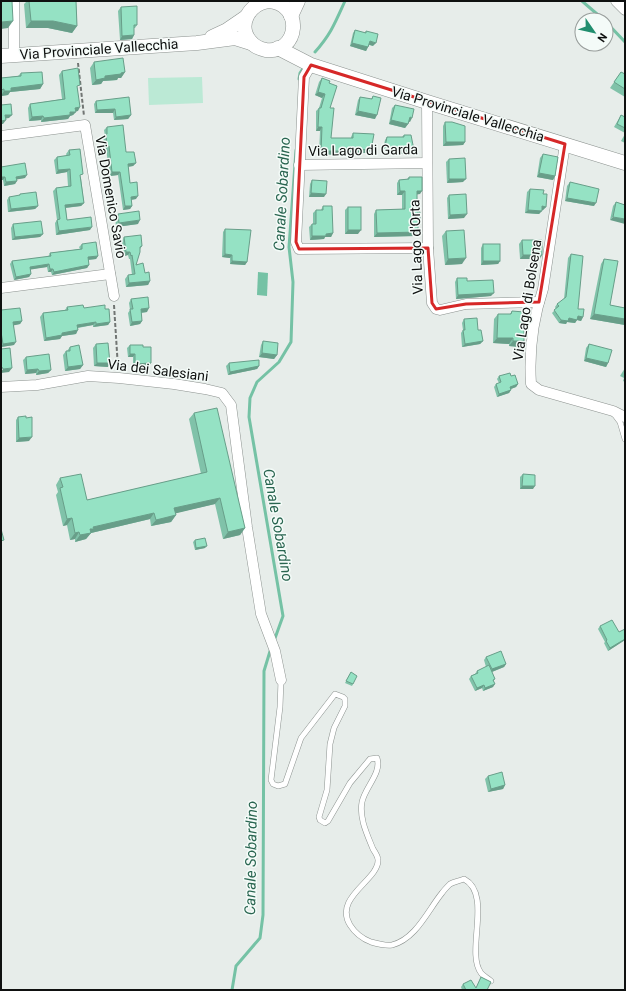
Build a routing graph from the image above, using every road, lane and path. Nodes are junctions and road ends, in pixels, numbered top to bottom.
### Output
1 (14, 1) edge
2 (274, 1) edge
3 (298, 1) edge
4 (616, 1) edge
5 (250, 9) edge
6 (625, 10) edge
7 (291, 16) junction
8 (292, 35) junction
9 (197, 43) junction
10 (252, 43) junction
11 (278, 48) junction
12 (77, 51) junction
13 (8, 55) edge
14 (310, 65) junction
15 (426, 102) junction
16 (85, 125) junction
17 (1, 136) edge
18 (565, 144) junction
19 (427, 163) junction
20 (625, 163) edge
21 (299, 165) junction
22 (428, 248) junction
23 (110, 274) junction
24 (1, 288) edge
25 (114, 296) joint
26 (539, 302) junction
27 (119, 378) junction
28 (1, 387) edge
29 (613, 411) junction
30 (625, 417) edge
31 (625, 439) edge
32 (281, 680) joint
33 (491, 980) edge

1 - 13 street
2 - 5 main road, Via Provinciale Vallecchia
2 - 7 main road, Via Provinciale Vallecchia
3 - 7 main road
4 - 6 street
5 - 9 main road, Via Provinciale Vallecchia
5 - 10 main road
7 - 8 main road
8 - 11 main road
8 - 14 main road
9 - 10 main road, Via Provinciale Vallecchia
9 - 12 main road, Via Provinciale Vallecchia
10 - 11 main road, Via Provinciale Vallecchia
11 - 14 main road, Via Provinciale Vallecchia
12 - 13 main road, Via Provinciale Vallecchia
12 - 16 path
14 - 15 main road, Via Provinciale Vallecchia
14 - 21 street
15 - 18 main road, Via Provinciale Vallecchia
15 - 19 street, Via Lago d'Orta
16 - 17 street
16 - 23 street, Via Domenico Savio
18 - 20 main road, Via Provinciale Vallecchia
18 - 26 street, Via Lago di Bolsena
19 - 21 street, Via Lago di Garda
19 - 22 street, Via Lago d'Orta
21 - 22 street
22 - 26 street, Via Lago d'Orta
23 - 24 street, Via Domenico Savio
23 - 25 street, Via Domenico Savio
25 - 27 path
26 - 29 street, Via Lago di Bolsena
27 - 28 street, Via dei Salesiani
27 - 32 street, Via dei Salesiani
29 - 30 street, Via Lago di Bolsena
29 - 31 lane
32 - 33 lane, Via dei Salesiani

